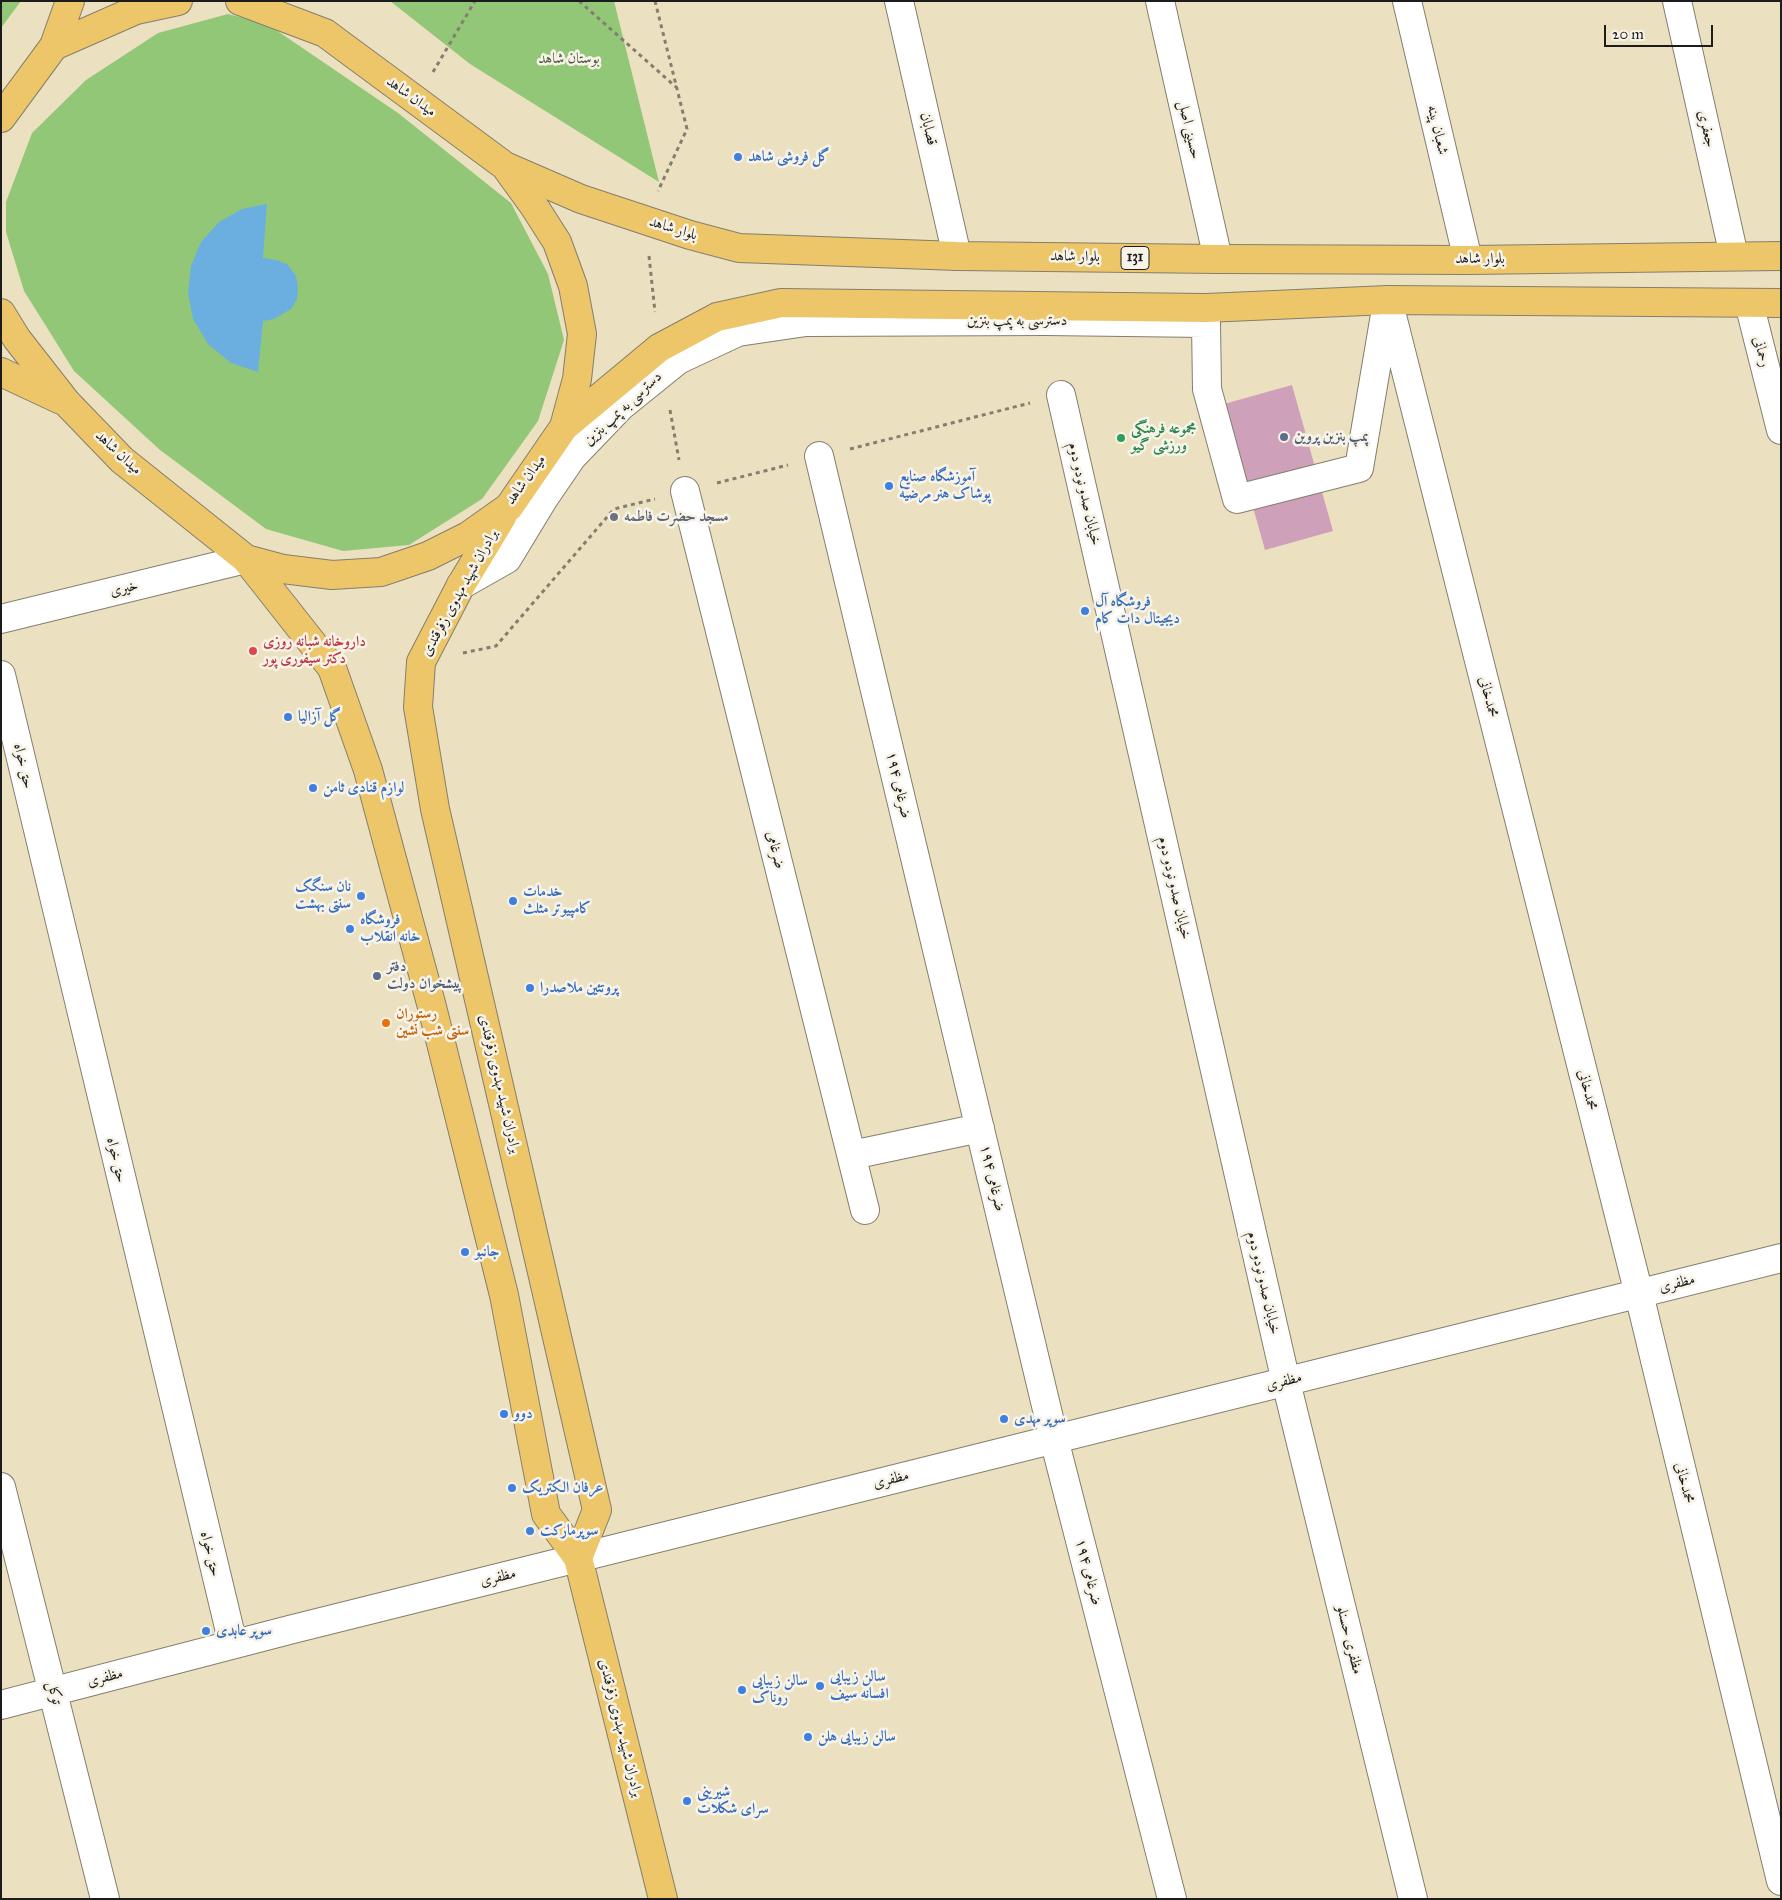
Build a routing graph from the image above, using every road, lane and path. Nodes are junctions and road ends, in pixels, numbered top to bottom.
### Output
1 (70, 1) edge
2 (178, 1) edge
3 (240, 1) edge
4 (298, 1) edge
5 (476, 1) edge
6 (579, 1) edge
7 (898, 1) edge
8 (1160, 1) edge
9 (1407, 1) edge
10 (1677, 1) edge
11 (325, 33) junction
12 (54, 46) junction
13 (676, 87) dead end
14 (415, 100) junction
15 (1, 118) edge
16 (505, 166) junction
17 (957, 256) junction
18 (1734, 256) junction
19 (1781, 256) edge
20 (1218, 259) junction
21 (1468, 260) junction
22 (1388, 300) junction
23 (1749, 303) junction
24 (1781, 303) edge
25 (1, 313) edge
26 (1, 372) edge
27 (1062, 395) joint
28 (67, 403) junction
29 (564, 427) junction
30 (1781, 430) edge
31 (819, 456) junction
32 (685, 491) junction
33 (509, 507) junction
34 (246, 559) junction
35 (461, 585) junction
36 (1, 619) edge
37 (421, 662) junction
38 (1, 675) edge
39 (980, 1128) junction
40 (852, 1155) junction
41 (865, 1210) dead end
42 (1781, 1258) edge
43 (1639, 1294) junction
44 (1286, 1382) junction
45 (1054, 1439) junction
46 (1, 1487) edge
47 (578, 1558) junction
48 (233, 1644) junction
49 (54, 1692) junction
50 (1, 1705) edge
51 (1781, 1881) edge
52 (105, 1899) edge
53 (663, 1899) edge
54 (1172, 1899) edge
55 (1413, 1899) edge

1 - 12 main road
2 - 12 main road
3 - 11 main road, میدان شاهد
4 - 11 main road
5 - 14 path
6 - 13 path
7 - 17 street, قصابان
8 - 20 street, حسینی اصل
9 - 21 street, شعبان پینه
10 - 18 street, جعفری
11 - 14 main road, میدان شاهد
12 - 15 main road
14 - 16 main road, میدان شاهد
16 - 17 main road, بلوار شاهد / 131
16 - 29 main road, میدان شاهد
17 - 20 main road, بلوار شاهد / 131
18 - 19 main road, بلوار شاهد / 131
18 - 21 main road, بلوار شاهد / 131
20 - 21 main road, بلوار شاهد / 131
22 - 23 main road
22 - 29 main road
22 - 35 street, دسترسی به پمپ بنزین
22 - 43 street, محمدخانی
23 - 24 main road
23 - 30 street, رحمانی
25 - 28 main road, میدان شاهد
26 - 28 main road
27 - 31 path
27 - 44 street, خیابان صدو نودو دوم
28 - 34 main road, میدان شاهد
29 - 33 main road, میدان شاهد
31 - 32 path
31 - 39 street, ضرغامی ۱۹۴
32 - 37 path
32 - 40 street, ضرغامی
33 - 34 main road, میدان شاهد
33 - 35 main road, برادران شهید مهدوی زفرقندی
34 - 36 street, خیری
34 - 47 main road, برادران شهید مهدوی زفرقندی
35 - 37 main road, برادران شهید مهدوی زفرقندی
37 - 47 main road, برادران شهید مهدوی زفرقندی
38 - 48 street, حق خواه
39 - 40 street
39 - 45 street, ضرغامی ۱۹۴
40 - 41 street, ضرغامی
42 - 43 street, مظفری
43 - 44 street, مظفری
43 - 51 street, محمدخانی
44 - 45 street, مظفری
44 - 55 street, مظفری حسنلو
45 - 47 street, مظفری
45 - 54 street, ضرغامی ۱۹۴
46 - 49 street, توکل
47 - 48 street, مظفری
47 - 53 main road, برادران شهید مهدوی زفرقندی
48 - 49 street, مظفری
49 - 50 street, مظفری
49 - 52 street, توکل

